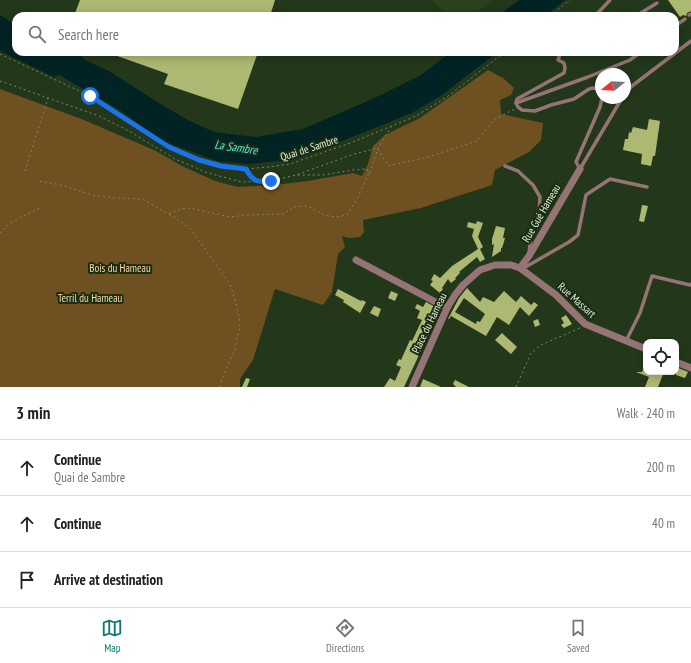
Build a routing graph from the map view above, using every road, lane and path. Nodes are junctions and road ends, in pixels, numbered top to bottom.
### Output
1 (570, 0) edge
2 (610, 0) edge
3 (657, 3) dead end
4 (555, 12) edge
5 (599, 12) edge
6 (642, 12) edge
7 (685, 19) dead end
8 (679, 23) edge
9 (691, 40) edge
10 (679, 49) edge
11 (0, 54) edge
12 (500, 56) edge
13 (559, 56) edge
14 (636, 56) edge
15 (670, 56) edge
16 (0, 81) edge
17 (631, 87) edge
18 (595, 88) edge
19 (48, 98) junction
20 (601, 104) edge
21 (618, 104) edge
22 (517, 105) junction
23 (392, 126) junction
24 (378, 148) junction
25 (506, 166) dead end
26 (246, 169) junction
27 (580, 169) junction
28 (25, 171) dead end
29 (370, 173) junction
30 (296, 175) junction
31 (40, 181) dead end
32 (259, 182) junction
33 (647, 187) dead end
34 (40, 208) dead end
35 (168, 214) junction
36 (0, 233) edge
37 (529, 256) junction
38 (356, 260) dead end
39 (521, 269) junction
40 (691, 284) edge
41 (447, 308) junction
42 (585, 324) junction
43 (626, 341) junction
44 (643, 348) edge
45 (679, 363) edge
46 (691, 368) edge
47 (220, 387) edge
48 (412, 387) edge
49 (516, 387) edge

1 - 4 path
2 - 5 lane
3 - 6 lane
7 - 8 lane
9 - 10 lane
11 - 26 path, Quai de Sambre
12 - 23 path, Quai de Sambre
13 - 22 lane
14 - 22 lane
15 - 17 lane
16 - 19 path
18 - 22 lane
19 - 28 path
19 - 32 path
20 - 27 lane
21 - 27 lane
22 - 24 path
23 - 24 path
23 - 26 path, Quai de Sambre
24 - 29 path
24 - 30 path
25 - 37 lane
26 - 32 path
27 - 37 street, Rue Gué Hameau
29 - 30 path
29 - 35 path
30 - 32 path
31 - 35 path
33 - 39 lane
34 - 36 path
35 - 47 path
37 - 39 street, Rue Gué Hameau
38 - 41 street
39 - 41 street, Place du Hameau
39 - 42 street, Rue Massart
40 - 43 lane
41 - 48 street, Place du Hameau
42 - 43 street, Rue Massart
42 - 49 path
43 - 44 street, Rue Massart
45 - 46 street

